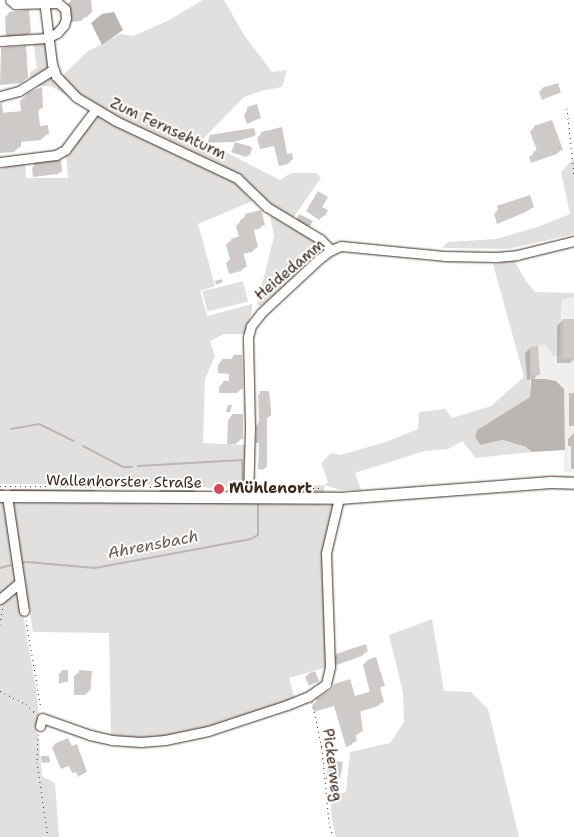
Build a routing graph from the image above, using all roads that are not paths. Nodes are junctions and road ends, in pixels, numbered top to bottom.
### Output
1 (10, 0) edge
2 (44, 2) edge
3 (48, 38) junction
4 (1, 41) dead end
5 (54, 69) junction
6 (0, 96) edge
7 (96, 110) junction
8 (0, 162) edge
9 (574, 241) edge
10 (331, 250) junction
11 (574, 483) edge
12 (5, 493) edge
13 (248, 493) junction
14 (339, 498) junction
15 (19, 583) junction
16 (0, 600) edge
17 (24, 611) road end
18 (41, 722) road end

1 - 2 street
2 - 3 street, Zum Fernsehturm
2 - 3 street
3 - 4 street
3 - 5 street, Zum Fernsehturm
5 - 6 street
5 - 7 street, Zum Fernsehturm
7 - 8 street
7 - 10 street, Zum Fernsehturm
9 - 10 street, Heidedamm
10 - 13 street, Heidedamm
11 - 14 main road, Wallenhorster Straße
12 - 13 main road, Wallenhorster Straße
12 - 15 street
13 - 14 main road, Wallenhorster Straße
14 - 18 street
15 - 16 street
15 - 17 street

